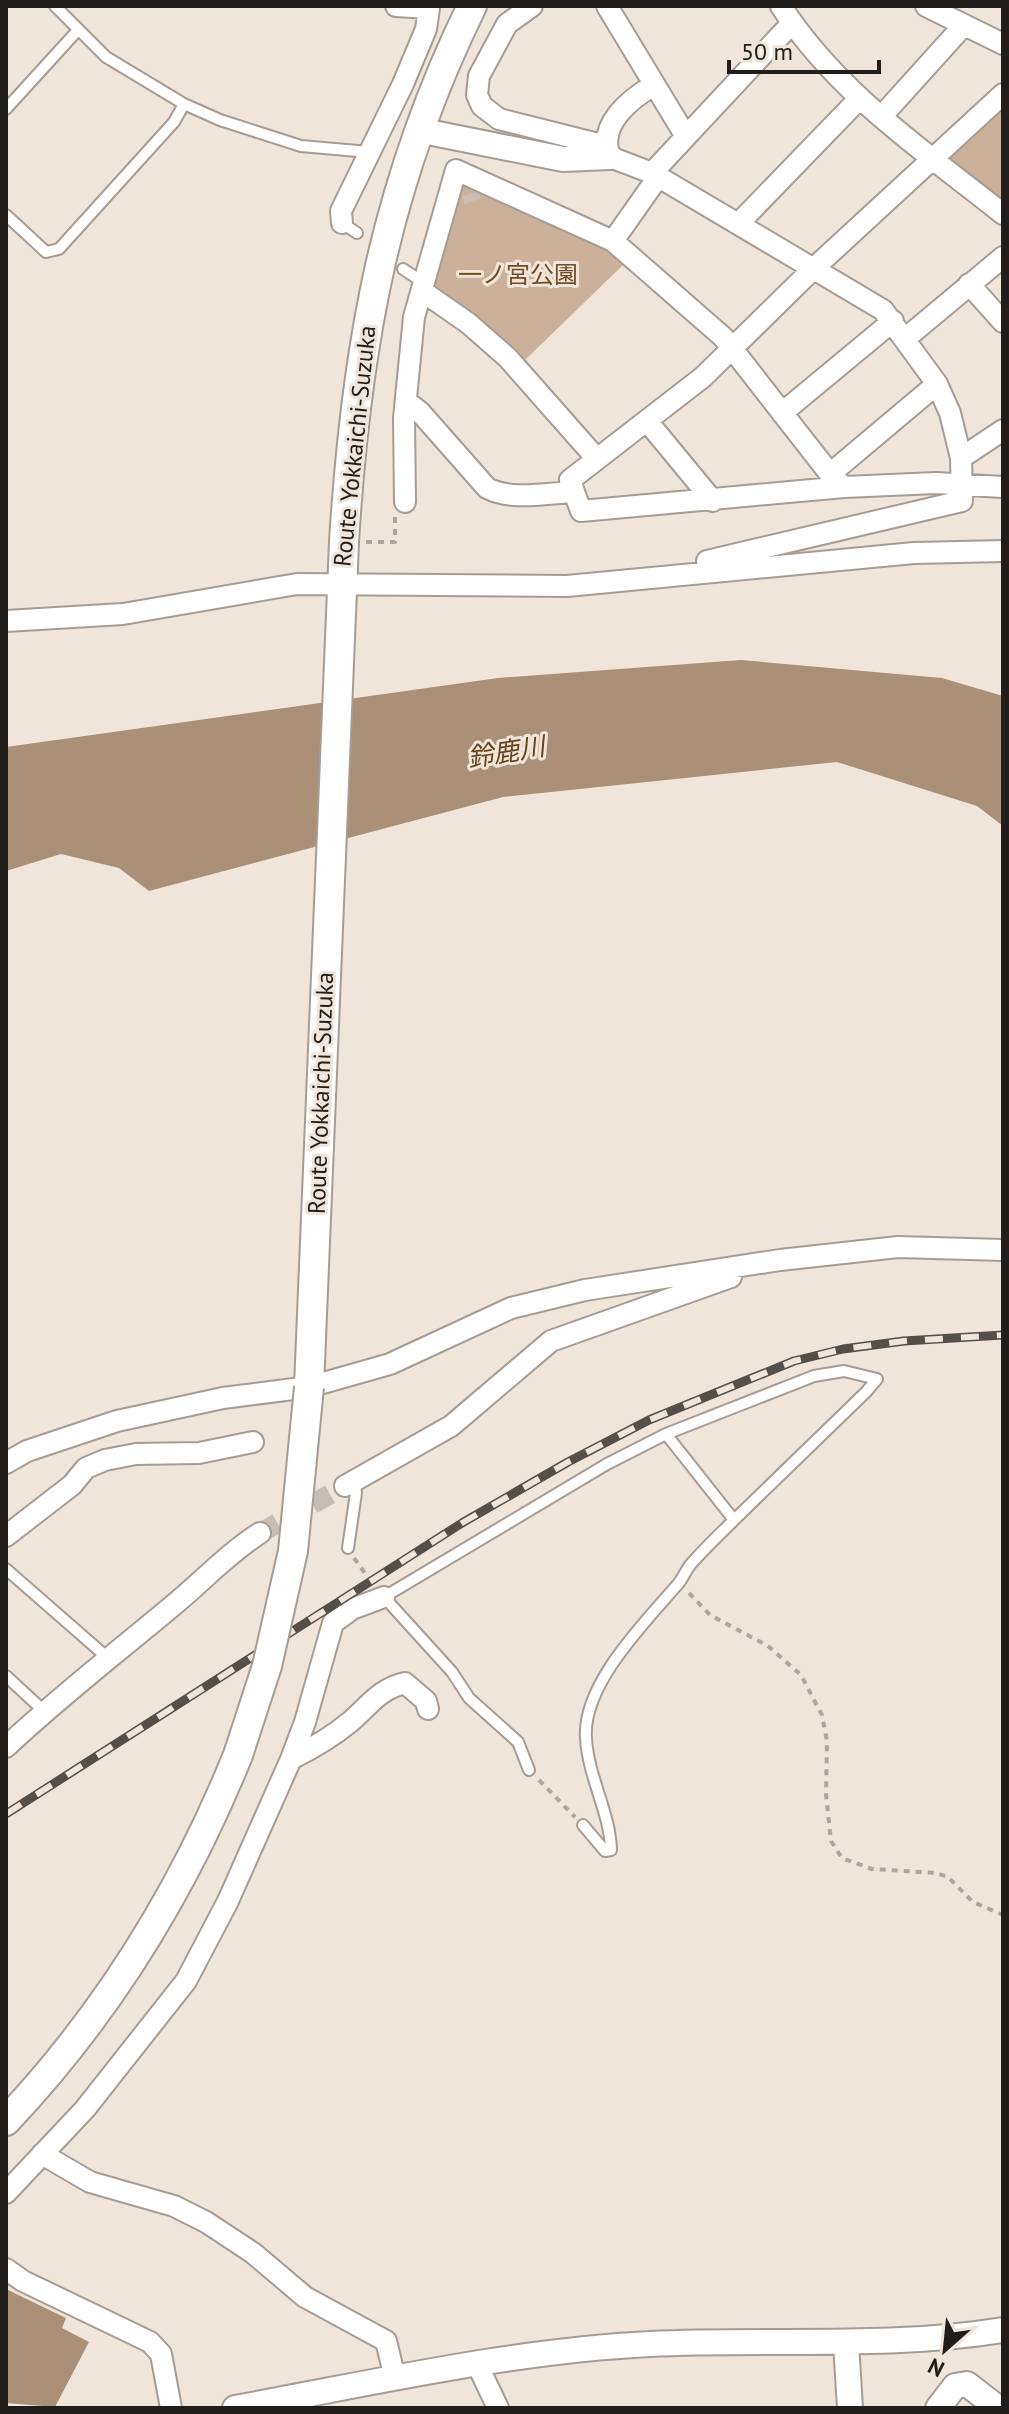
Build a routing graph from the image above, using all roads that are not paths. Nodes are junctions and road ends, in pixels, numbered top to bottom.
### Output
1 (55, 6) edge
2 (396, 6) edge
3 (472, 6) edge
4 (532, 6) edge
5 (607, 6) edge
6 (926, 6) edge
7 (429, 7) edge
8 (786, 14) edge
9 (964, 25) junction
10 (78, 30) junction
11 (1003, 44) edge
12 (654, 85) junction
13 (1003, 94) edge
14 (859, 99) junction
15 (184, 104) junction
16 (6, 109) edge
17 (881, 117) junction
18 (418, 130) junction
19 (685, 135) junction
20 (608, 151) junction
21 (369, 152) junction
22 (932, 159) junction
23 (655, 175) junction
24 (1003, 214) edge
25 (6, 215) edge
26 (739, 223) junction
27 (350, 228) dead end
28 (613, 241) junction
29 (1003, 257) edge
30 (403, 269) dead end
31 (813, 269) junction
32 (969, 284) junction
33 (423, 287) junction
34 (893, 321) junction
35 (1003, 322) edge
36 (906, 338) junction
37 (731, 350) junction
38 (937, 384) junction
39 (406, 401) junction
40 (782, 413) junction
41 (647, 421) junction
42 (1003, 430) edge
43 (961, 458) junction
44 (597, 459) junction
45 (837, 480) junction
46 (962, 484) junction
47 (1003, 487) edge
48 (574, 492) junction
49 (713, 501) junction
50 (405, 502) road end
51 (1003, 551) edge
52 (641, 577) junction
53 (342, 591) junction
54 (6, 621) edge
55 (1003, 1250) edge
56 (780, 1260) junction
57 (309, 1387) junction
58 (666, 1434) junction
59 (253, 1442) dead end
60 (6, 1463) edge
61 (350, 1484) joint
62 (734, 1520) junction
63 (260, 1533) tunnel mouth
64 (6, 1536) edge
65 (348, 1548) road end
66 (6, 1569) edge
67 (384, 1597) junction
68 (109, 1659) junction
69 (6, 1676) edge
70 (428, 1709) dead end
71 (44, 1711) junction
72 (6, 1747) edge
73 (291, 1759) junction
74 (529, 1770) road end
75 (583, 1825) road end
76 (6, 2121) edge
77 (42, 2154) junction
78 (6, 2193) edge
79 (6, 2269) edge
80 (1003, 2330) edge
81 (846, 2343) junction
82 (477, 2364) junction
83 (395, 2378) junction
84 (171, 2408) edge
85 (235, 2408) edge
86 (498, 2408) edge
87 (850, 2408) edge
88 (938, 2408) edge
89 (998, 2408) edge

1 - 10 lane
2 - 7 street
3 - 18 main road, Route Yokkaichi-Suzuka
4 - 20 street
5 - 12 street
6 - 9 street
7 - 21 street
8 - 14 street
8 - 19 street
9 - 11 street
9 - 17 street
10 - 15 lane
10 - 16 lane
12 - 19 street
12 - 20 street
13 - 22 street
14 - 17 street
14 - 26 street
15 - 21 lane
15 - 25 lane
17 - 22 street
18 - 20 street
18 - 53 main road, Route Yokkaichi-Suzuka
19 - 23 street
20 - 23 street
21 - 27 street
22 - 24 street
22 - 31 street
23 - 26 street
23 - 28 street
26 - 31 street
28 - 33 street
28 - 37 street
29 - 32 street
30 - 33 lane
31 - 34 street
31 - 37 street
32 - 35 street
32 - 36 street
33 - 39 street
33 - 44 street
34 - 36 street
34 - 40 street
36 - 38 street
37 - 40 street
37 - 41 street
38 - 43 street
38 - 45 street
39 - 48 street
39 - 50 street
40 - 45 street
41 - 44 street
41 - 49 street
42 - 43 street
43 - 46 street
44 - 48 street
45 - 46 street
45 - 49 street
46 - 47 street
46 - 52 street
48 - 49 street
51 - 52 street
52 - 53 street
53 - 54 street
53 - 57 main road, Route Yokkaichi-Suzuka
55 - 56 street
56 - 57 street
56 - 61 street
57 - 60 street
57 - 76 main road, Route Yokkaichi-Suzuka, bridge
58 - 62 lane
58 - 62 lane
58 - 67 lane
59 - 64 street
61 - 65 lane
62 - 75 lane
63 - 68 street
66 - 68 lane
67 - 73 street
67 - 74 lane
68 - 71 street
69 - 71 lane
70 - 73 street
71 - 72 street
73 - 77 street
77 - 78 street
77 - 83 street
79 - 84 street
80 - 81 street
81 - 82 street
81 - 87 street
82 - 83 street
82 - 86 street
83 - 85 street
88 - 89 street

